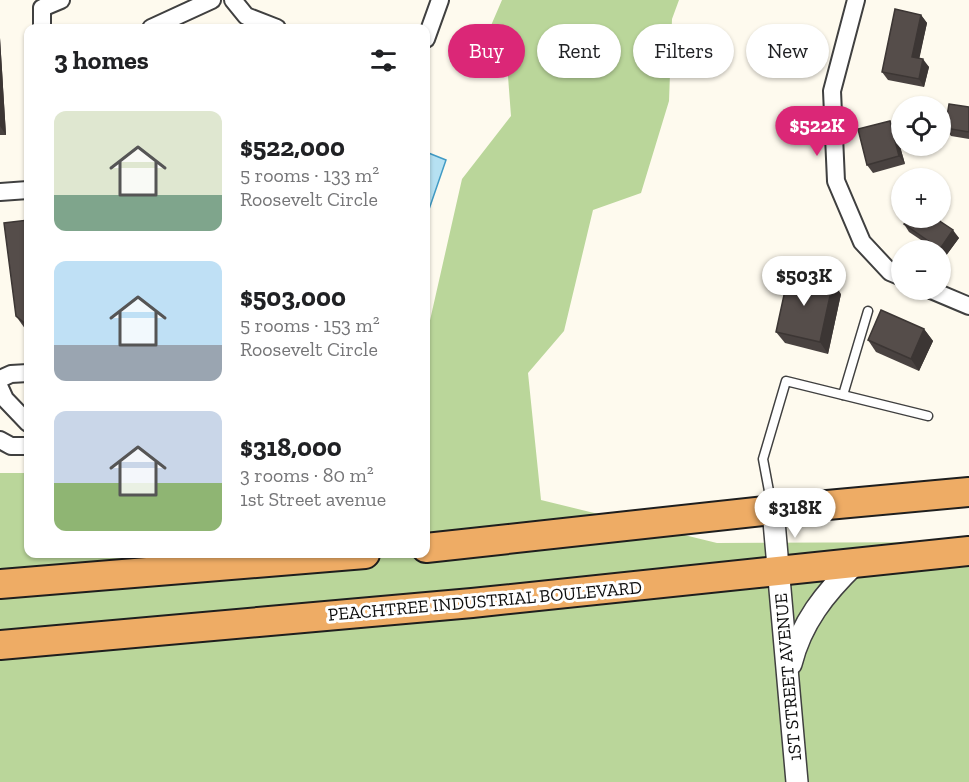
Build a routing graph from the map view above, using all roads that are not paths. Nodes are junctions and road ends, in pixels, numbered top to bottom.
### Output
1 (61, 0) edge
2 (212, 0) edge
3 (233, 0) edge
4 (440, 0) edge
5 (856, 0) edge
6 (42, 24) edge
7 (160, 24) edge
8 (267, 24) edge
9 (430, 28) edge
10 (24, 190) edge
11 (0, 192) edge
12 (891, 272) edge
13 (951, 298) edge
14 (969, 306) edge
15 (868, 311) dead end
16 (24, 373) edge
17 (0, 379) edge
18 (0, 388) edge
19 (843, 395) junction
20 (928, 416) dead end
21 (24, 419) edge
22 (0, 441) edge
23 (24, 446) edge
24 (969, 492) edge
25 (773, 510) junction
26 (430, 548) edge
27 (969, 551) edge
28 (316, 558) edge
29 (855, 564) junction
30 (779, 573) junction
31 (0, 584) edge
32 (0, 645) edge
33 (789, 674) junction
34 (797, 782) edge

1 - 6 street
2 - 7 street
3 - 8 street
4 - 9 street
5 - 12 street
10 - 11 street
13 - 14 street
15 - 19 lane
16 - 17 street
18 - 21 street
19 - 20 lane
19 - 25 lane
22 - 23 street
24 - 25 highway
25 - 26 highway
25 - 30 street, 1ST STREET AVENUE
27 - 29 highway, PEACHTREE INDUSTRIAL BOULEVARD
28 - 31 highway
29 - 30 highway, PEACHTREE INDUSTRIAL BOULEVARD
29 - 33 street
30 - 32 highway, PEACHTREE INDUSTRIAL BOULEVARD
30 - 33 street, 1ST STREET AVENUE
33 - 34 street, 1ST STREET AVENUE

